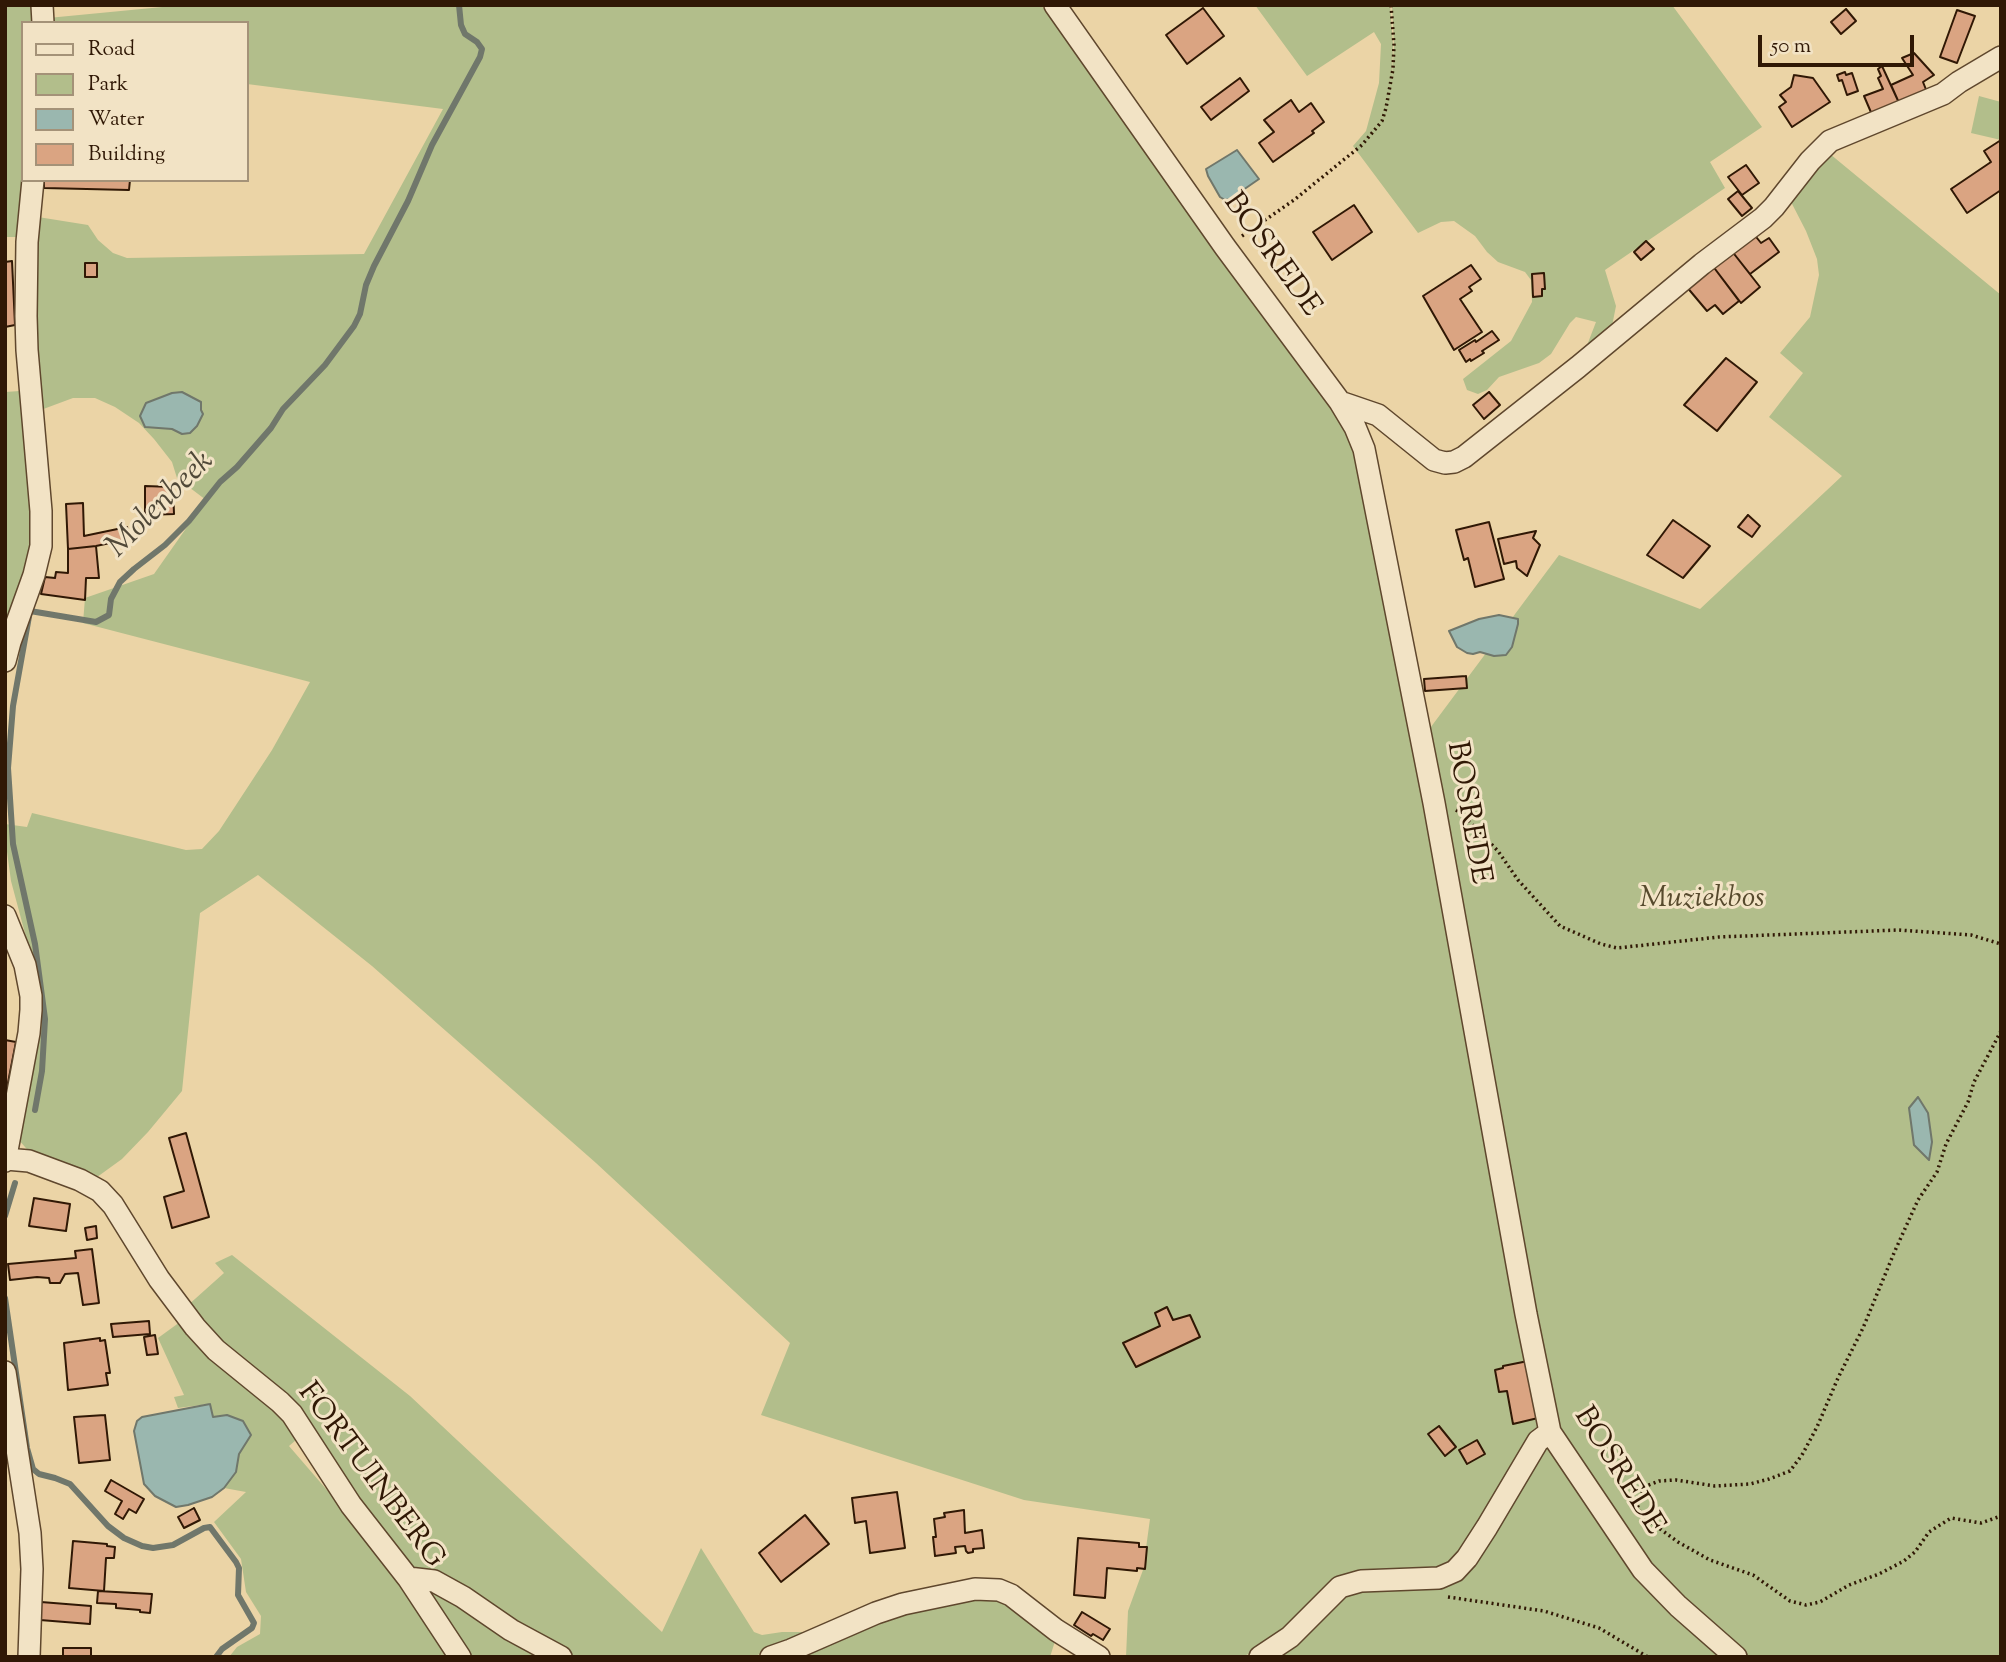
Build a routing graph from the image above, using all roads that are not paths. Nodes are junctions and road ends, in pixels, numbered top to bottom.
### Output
1 (1055, 5) edge
2 (2001, 57) edge
3 (33, 182) edge
4 (1340, 402) junction
5 (5, 661) edge
6 (5, 916) edge
7 (6, 1160) edge
8 (5, 1372) edge
9 (1550, 1432) junction
10 (408, 1578) junction
11 (29, 1657) edge
12 (460, 1657) edge
13 (561, 1657) edge
14 (771, 1657) edge
15 (1099, 1657) edge
16 (1260, 1657) edge
17 (1736, 1657) edge

1 - 4 street, BOSREDE
2 - 4 street
3 - 5 street
4 - 9 street, BOSREDE
6 - 7 street
7 - 10 street, FORTUINBERG
8 - 11 street
9 - 16 street
9 - 17 street, BOSREDE
10 - 12 street, FORTUINBERG
10 - 13 street
14 - 15 street

